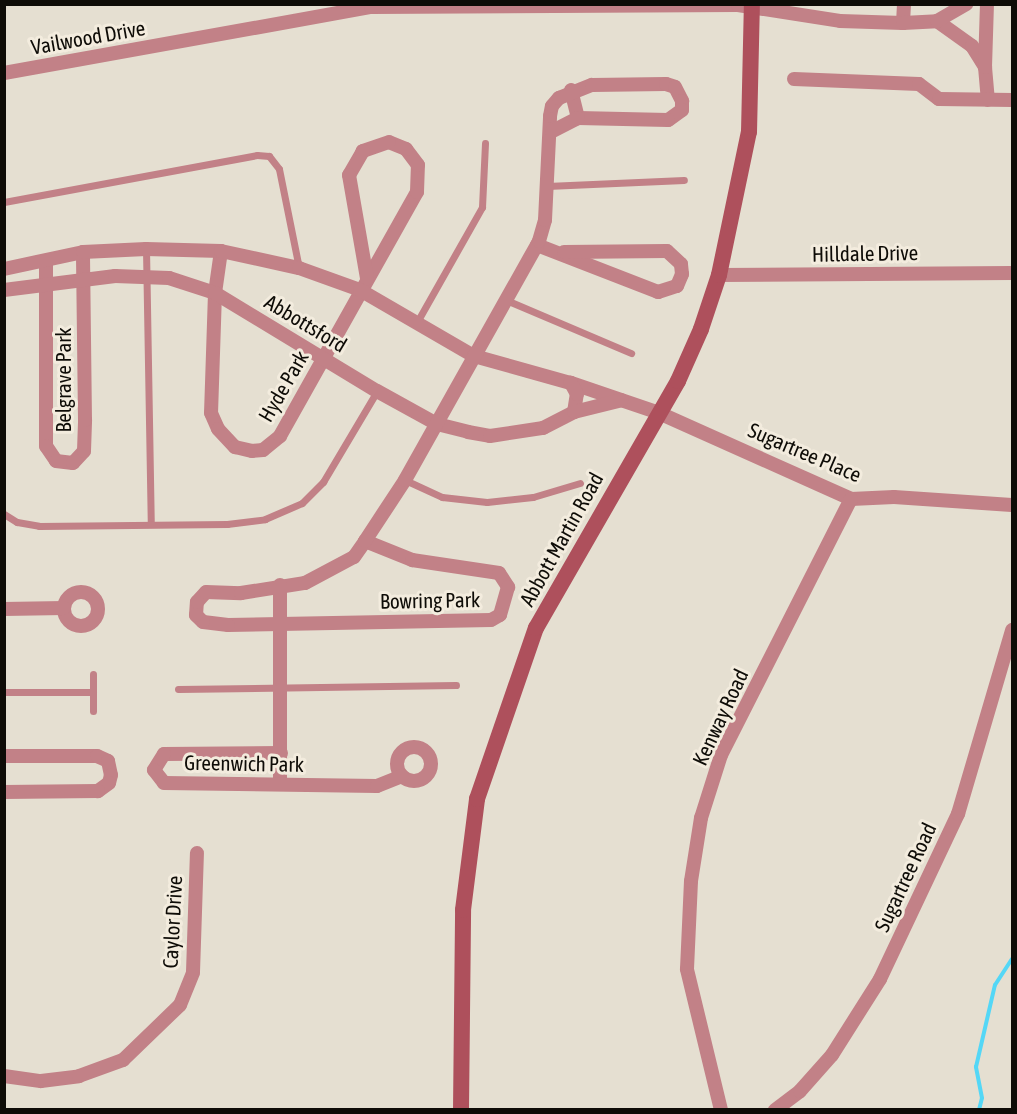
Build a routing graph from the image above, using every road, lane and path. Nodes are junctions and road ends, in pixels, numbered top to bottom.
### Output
1 (904, 4) edge
2 (967, 4) edge
3 (987, 4) edge
4 (584, 5) edge
5 (371, 6) edge
6 (752, 7) edge
7 (937, 21) junction
8 (903, 23) junction
9 (985, 67) junction
10 (4, 74) edge
11 (794, 79) dead end
12 (570, 90) junction
13 (988, 100) junction
14 (1012, 100) edge
15 (578, 118) junction
16 (552, 130) junction
17 (485, 143) dead end
18 (684, 180) dead end
19 (547, 186) junction
20 (4, 202) edge
21 (537, 244) junction
22 (146, 249) junction
23 (221, 250) junction
24 (83, 252) junction
25 (564, 252) junction
26 (46, 261) junction
27 (299, 268) junction
28 (4, 269) edge
29 (1012, 273) edge
30 (719, 275) junction
31 (147, 277) junction
32 (83, 279) junction
33 (47, 283) junction
34 (363, 284) junction
35 (4, 290) edge
36 (215, 293) junction
37 (506, 300) junction
38 (417, 322) junction
39 (631, 353) dead end
40 (474, 356) junction
41 (323, 358) junction
42 (571, 383) junction
43 (377, 391) junction
44 (623, 400) junction
45 (574, 412) junction
46 (659, 413) junction
47 (437, 424) junction
48 (405, 480) junction
49 (580, 483) dead end
50 (851, 499) junction
51 (1012, 505) edge
52 (4, 514) edge
53 (151, 523) junction
54 (364, 541) junction
55 (280, 585) junction
56 (64, 608) dead end
57 (4, 609) edge
58 (280, 622) junction
59 (1012, 630) edge
60 (93, 674) dead end
61 (456, 685) dead end
62 (280, 688) junction
63 (178, 689) dead end
64 (4, 692) edge
65 (93, 692) junction
66 (93, 711) dead end
67 (281, 753) junction
68 (4, 756) edge
69 (402, 776) dead end
70 (280, 784) junction
71 (4, 792) edge
72 (197, 853) dead end
73 (4, 1076) edge
74 (462, 1110) edge
75 (721, 1110) edge
76 (776, 1110) edge

1 - 8 street
2 - 7 street
3 - 9 street
4 - 5 street, Vailwood Drive
4 - 6 street, Vailwood Drive
5 - 10 street, Vailwood Drive
6 - 8 street, Vailwood Drive
6 - 30 main road, Abbott Martin Road
7 - 8 street, Vailwood Drive
7 - 9 street
9 - 13 street
11 - 13 street
12 - 15 street
12 - 15 street
12 - 16 street, Bowring Park
13 - 14 street
15 - 16 street
16 - 19 street, Bowring Park
17 - 38 lane
18 - 19 lane
19 - 21 street, Bowring Park
20 - 27 lane
21 - 25 street
21 - 37 street, Bowring Park
22 - 23 street, Abbottsford
22 - 24 street, Abbottsford
22 - 31 lane
23 - 27 street, Abbottsford
23 - 36 street, Hyde Park
24 - 26 street, Abbottsford
24 - 32 street, Belgrave Park
25 - 25 street
26 - 28 street, Abbottsford
26 - 33 street, Belgrave Park
27 - 34 street, Abbottsford
29 - 30 street, Hilldale Drive
30 - 46 main road, Abbott Martin Road
31 - 32 street, Abbottsford
31 - 36 street, Abbottsford
31 - 53 lane
32 - 33 street, Abbottsford
32 - 33 street, Belgrave Park
33 - 35 street, Abbottsford
34 - 34 street, Hyde Park
34 - 38 street, Abbottsford
34 - 41 street, Hyde Park
36 - 41 street, Abbottsford
36 - 41 street, Hyde Park
37 - 39 lane
37 - 40 street, Bowring Park
38 - 40 street, Abbottsford
40 - 42 street, Abbottsford
40 - 47 street, Bowring Park
41 - 43 street, Abbottsford
42 - 44 street, Abbottsford
42 - 45 street
43 - 47 street, Abbottsford
43 - 53 lane
44 - 45 street, Abbottsford
44 - 46 street, Abbottsford
45 - 47 street, Abbottsford
46 - 50 street, Sugartree Place
46 - 74 main road, Abbott Martin Road
47 - 48 street, Bowring Park
48 - 49 lane
48 - 54 street, Bowring Park
50 - 51 street, Sugartree Place
50 - 75 street, Kenway Road
52 - 53 lane
54 - 55 street, Bowring Park
54 - 58 street, Bowring Park
55 - 58 street
55 - 58 street, Bowring Park
56 - 57 street
58 - 62 street
59 - 76 street, Sugartree Road
60 - 65 lane
61 - 62 lane
62 - 63 lane
62 - 67 street
64 - 65 lane
65 - 66 lane
67 - 70 street
67 - 70 street, Greenwich Park
68 - 71 street
69 - 70 street, Greenwich Park
72 - 73 street, Caylor Drive

